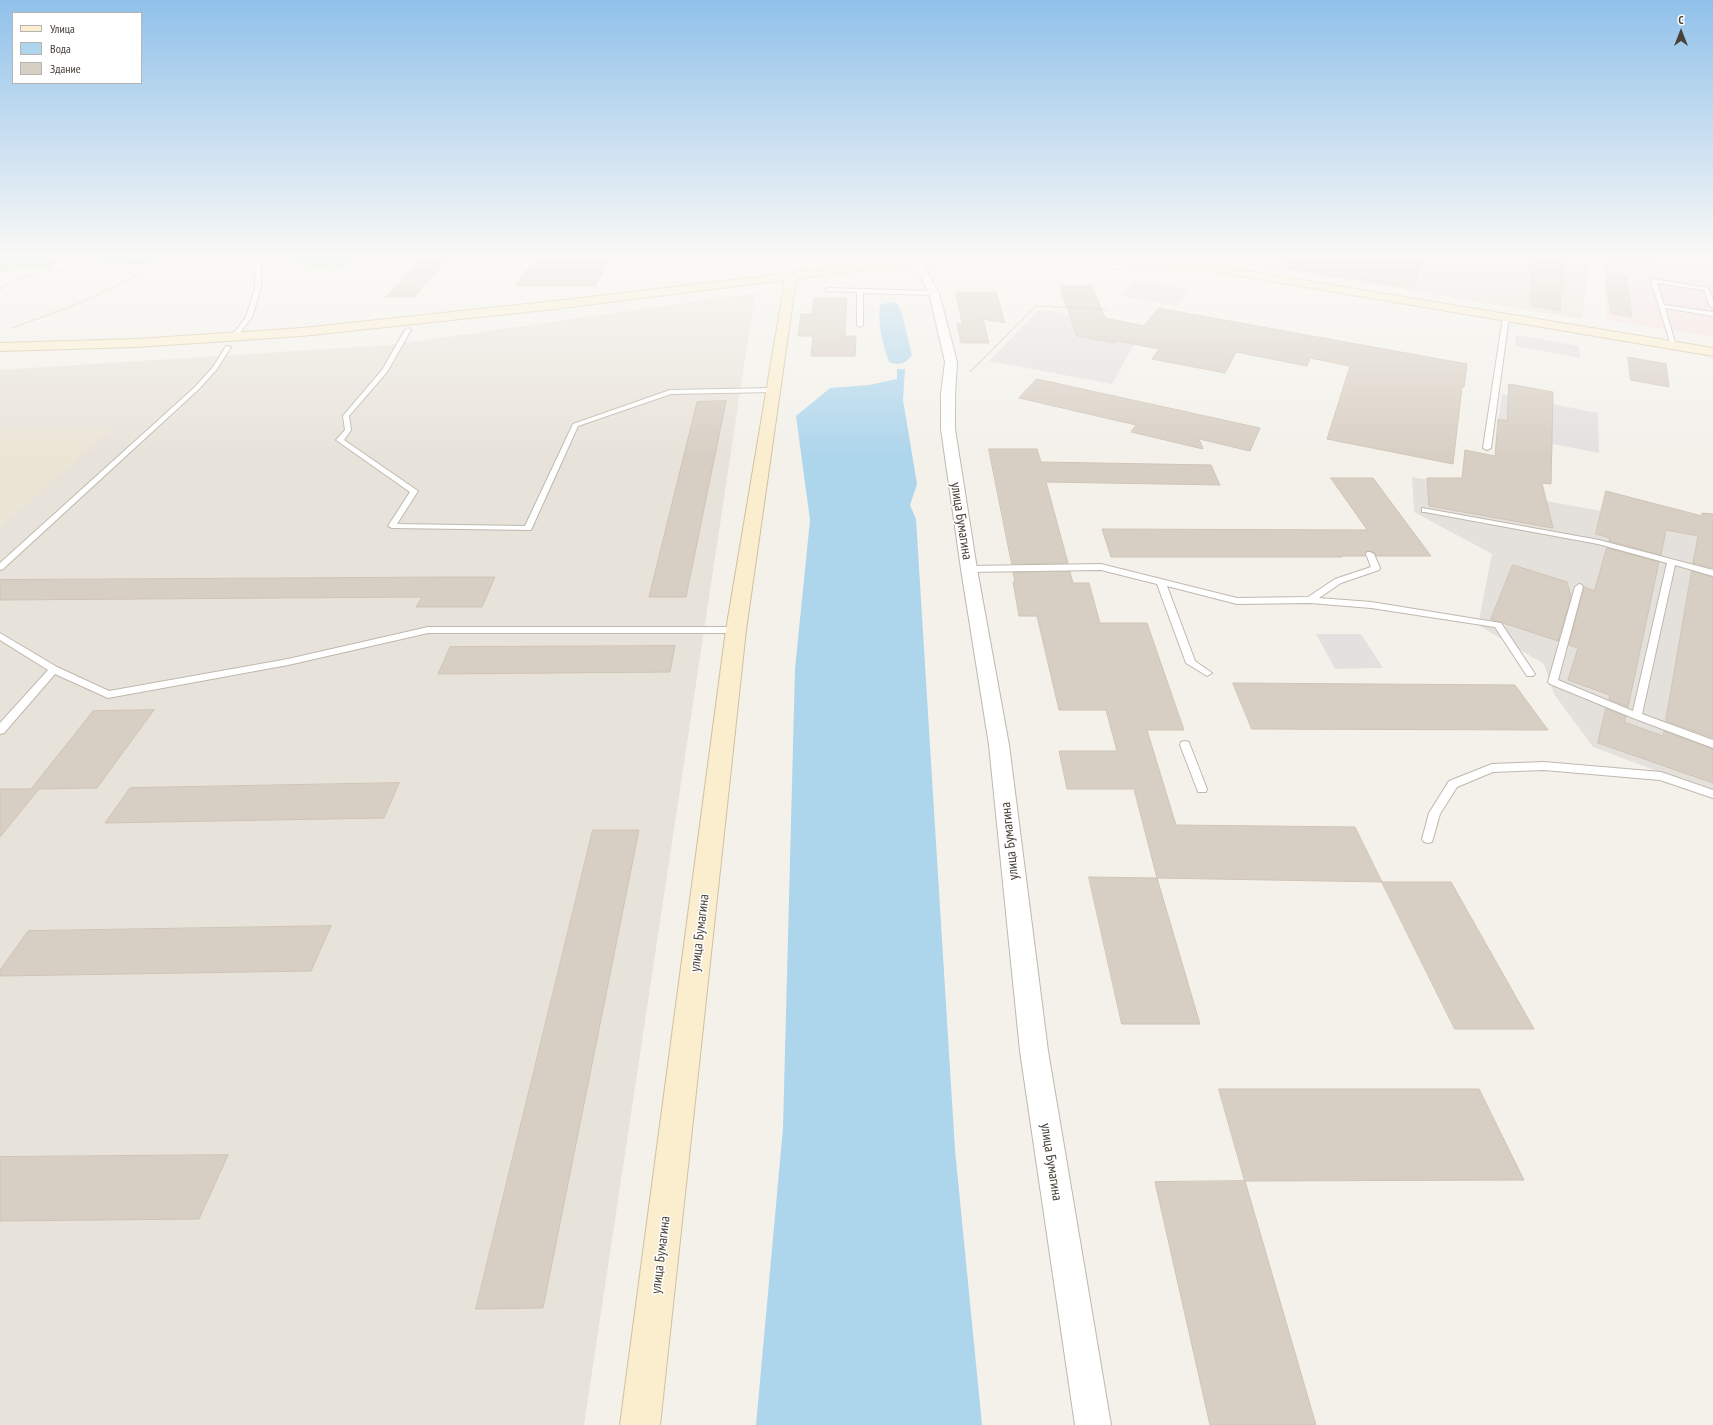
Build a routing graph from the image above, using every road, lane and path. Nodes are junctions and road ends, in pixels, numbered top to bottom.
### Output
1 (29, 322) edge
2 (244, 322) edge
3 (398, 322) edge
4 (472, 322) edge
5 (784, 322) edge
6 (941, 322) edge
7 (1020, 322) edge
8 (1505, 322) edge
9 (1539, 322) edge
10 (1667, 322) edge
11 (8, 330) dead end
12 (408, 330) junction
13 (231, 342) junction
14 (1674, 345) junction
15 (0, 347) edge
16 (1713, 352) edge
17 (0, 356) edge
18 (774, 390) junction
19 (948, 394) junction
20 (1487, 448) dead end
21 (1425, 510) dead end
22 (1370, 554) dead end
23 (1672, 561) junction
24 (0, 567) edge
25 (969, 569) junction
26 (1713, 573) edge
27 (1161, 582) junction
28 (1579, 587) dead end
29 (1310, 600) junction
30 (736, 630) junction
31 (0, 636) edge
32 (54, 669) junction
33 (1207, 673) dead end
34 (1530, 674) dead end
35 (1637, 716) junction
36 (0, 730) edge
37 (1713, 744) edge
38 (1185, 745) dead end
39 (1202, 789) dead end
40 (1713, 794) edge
41 (1428, 839) dead end
42 (640, 1425) edge
43 (1093, 1425) edge

1 - 11 path
2 - 13 lane
3 - 13 main road
4 - 12 main road
5 - 18 main road, улица Бумагина
6 - 19 street, улица Бумагина
7 - 19 path
8 - 20 lane
9 - 14 main road
10 - 14 lane
12 - 13 main road
12 - 18 lane
13 - 15 main road
13 - 17 main road
13 - 24 lane
14 - 16 main road
18 - 30 main road, улица Бумагина
19 - 25 street, улица Бумагина
21 - 23 lane
22 - 29 lane
23 - 26 lane
23 - 35 lane
25 - 27 lane
25 - 43 street, улица Бумагина
27 - 29 lane
27 - 33 lane
28 - 35 lane
29 - 34 lane
30 - 32 lane
30 - 42 main road, улица Бумагина
31 - 32 lane
32 - 36 lane
35 - 37 lane
38 - 39 lane
40 - 41 lane

